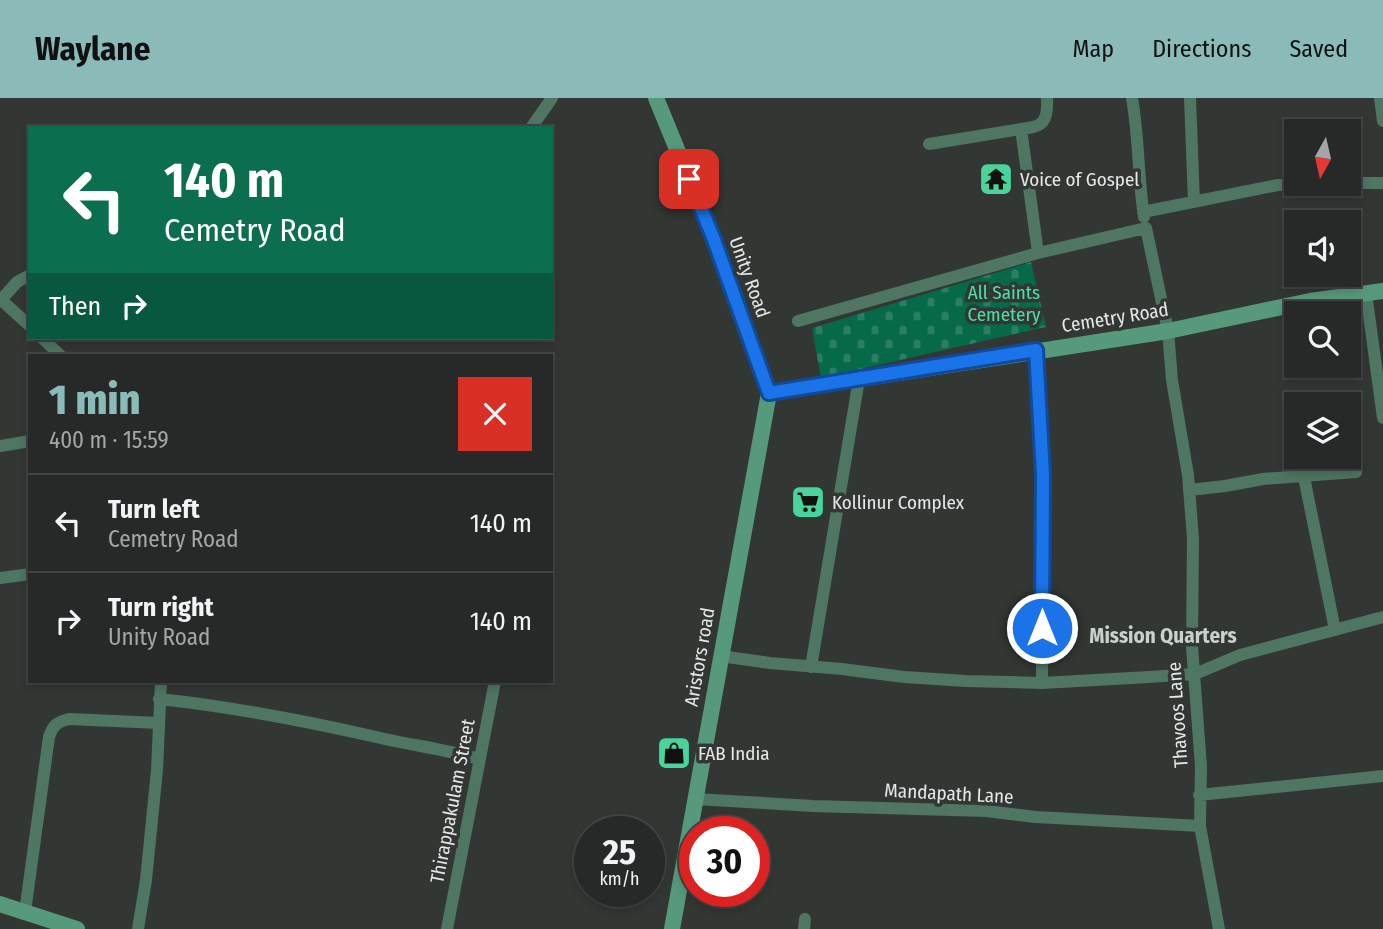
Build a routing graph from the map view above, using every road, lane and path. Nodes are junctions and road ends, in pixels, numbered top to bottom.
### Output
1 (552, 98) edge
2 (656, 98) edge
3 (1047, 98) edge
4 (1132, 98) edge
5 (1190, 98) edge
6 (1380, 98) edge
7 (1383, 121) edge
8 (532, 126) edge
9 (1021, 130) junction
10 (929, 145) dead end
11 (1362, 183) edge
12 (1383, 183) edge
13 (1284, 185) edge
14 (1194, 202) junction
15 (1143, 212) junction
16 (1146, 228) junction
17 (1038, 253) junction
18 (28, 276) edge
19 (1383, 290) edge
20 (1366, 293) junction
21 (1, 299) edge
22 (798, 321) dead end
23 (28, 324) edge
24 (1168, 331) junction
25 (44, 340) edge
26 (1036, 350) junction
27 (59, 354) edge
28 (859, 379) junction
29 (769, 393) junction
30 (1383, 418) edge
31 (28, 441) edge
32 (0, 446) edge
33 (1356, 472) dead end
34 (1304, 477) junction
35 (1189, 490) junction
36 (28, 574) edge
37 (0, 578) edge
38 (1383, 617) edge
39 (1335, 631) junction
40 (720, 656) junction
41 (811, 667) junction
42 (1195, 674) junction
43 (161, 683) edge
44 (495, 683) edge
45 (1042, 683) junction
46 (159, 699) junction
47 (159, 723) junction
48 (479, 759) junction
49 (1383, 776) edge
50 (1199, 795) junction
51 (695, 799) junction
52 (1200, 826) junction
53 (0, 904) edge
54 (25, 912) junction
55 (77, 929) edge
56 (138, 929) edge
57 (447, 929) edge
58 (672, 929) edge
59 (1219, 929) edge

1 - 8 street
2 - 29 street, Unity Road
3 - 9 street
4 - 15 street, Thavoos Lane
5 - 14 street
6 - 7 street
9 - 10 street
9 - 17 street
11 - 12 street
13 - 14 street
14 - 15 street
15 - 16 street, Thavoos Lane
16 - 17 street
16 - 24 street, Thavoos Lane
17 - 22 street
18 - 21 street
19 - 20 street, Cemetry Road
20 - 24 street, Cemetry Road
20 - 30 street
21 - 23 street
24 - 26 street, Cemetry Road
24 - 35 street, Thavoos Lane
25 - 27 street
26 - 28 street, Cemetry Road
26 - 45 street
28 - 29 street, Cemetry Road
28 - 41 street
29 - 40 street, Aristors road
31 - 32 street
33 - 34 street
34 - 35 street
34 - 39 street
35 - 42 street, Thavoos Lane
36 - 37 street
38 - 39 street
39 - 42 street
40 - 41 street
40 - 51 street, Aristors road
41 - 45 street
42 - 45 street
42 - 50 street, Thavoos Lane
43 - 46 street
44 - 48 street, Thirappakulam Street
46 - 47 street
46 - 48 street
47 - 54 street
47 - 56 street
48 - 57 street, Thirappakulam Street
49 - 50 street
50 - 52 street, Thavoos Lane
51 - 52 street, Mandapath Lane
51 - 58 street, Aristors road
52 - 59 street, Thavoos Lane
53 - 54 street
54 - 55 street

